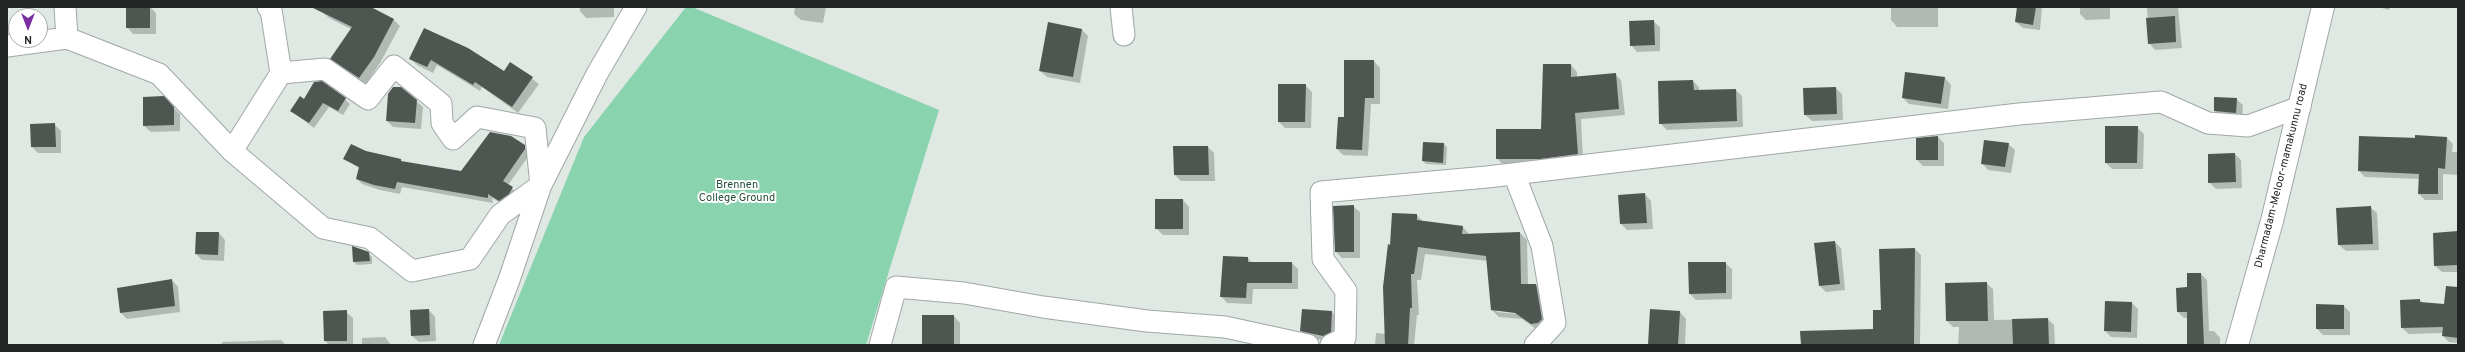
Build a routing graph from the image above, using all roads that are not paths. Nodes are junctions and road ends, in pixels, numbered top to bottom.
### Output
1 (65, 7) edge
2 (268, 7) edge
3 (636, 7) edge
4 (1120, 7) edge
5 (2323, 7) edge
6 (1124, 35) dead end
7 (67, 38) junction
8 (7, 46) edge
9 (281, 73) junction
10 (2300, 107) junction
11 (232, 151) junction
12 (1514, 174) junction
13 (541, 185) junction
14 (484, 345) edge
15 (880, 345) edge
16 (1308, 345) edge
17 (1331, 345) edge
18 (1535, 345) edge
19 (2237, 345) edge

1 - 7 street
2 - 9 street
3 - 13 street
4 - 6 street
5 - 10 main road, Dharmadam-Meloor-mamakunnu road
7 - 8 street
7 - 11 street
9 - 11 street
9 - 13 street
10 - 12 street
10 - 19 main road, Dharmadam-Meloor-mamakunnu road
11 - 13 street
12 - 17 street
12 - 18 street
13 - 14 street
15 - 16 street

